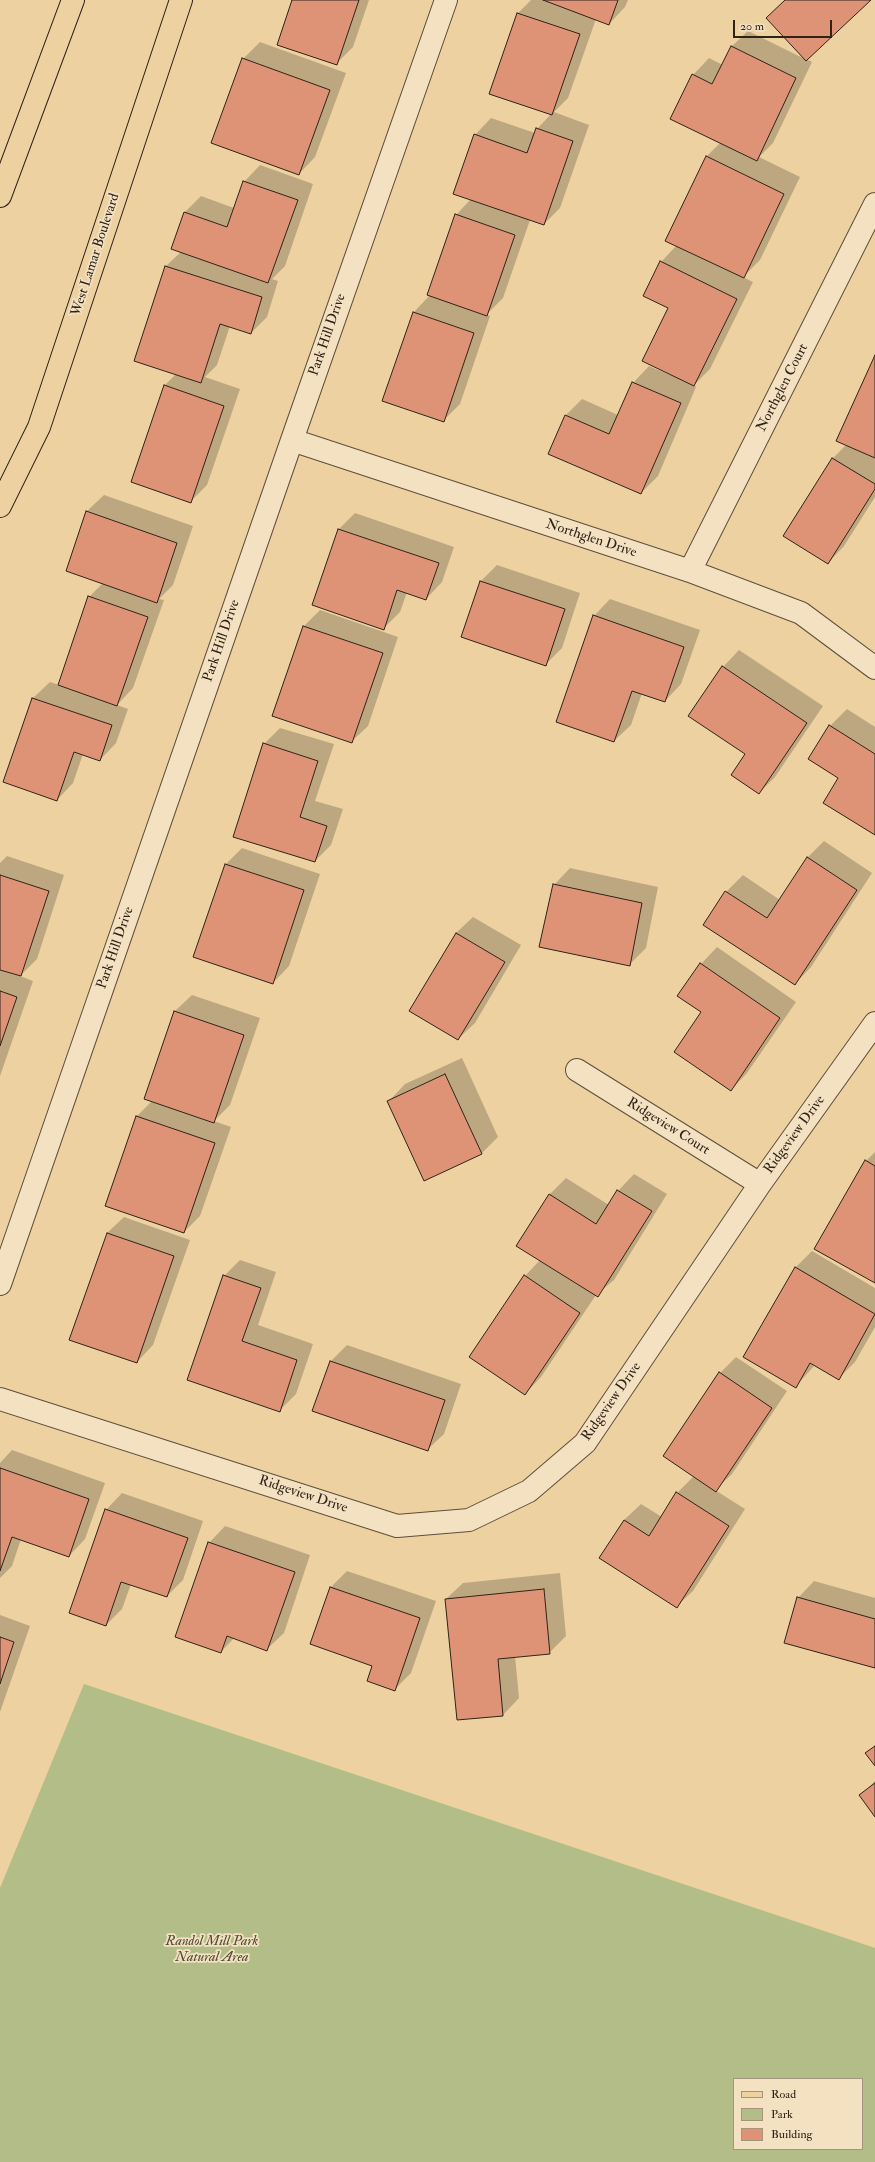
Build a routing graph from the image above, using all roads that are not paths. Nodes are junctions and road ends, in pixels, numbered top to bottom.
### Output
1 (73, 0) edge
2 (181, 0) edge
3 (446, 0) edge
4 (0, 196) edge
5 (875, 204) edge
6 (292, 440) junction
7 (0, 506) edge
8 (690, 571) junction
9 (875, 668) edge
10 (875, 1023) edge
11 (577, 1070) dead end
12 (760, 1184) junction
13 (0, 1284) edge
14 (0, 1399) edge

1 - 4 main road
2 - 7 main road, West Lamar Boulevard
3 - 6 street, Park Hill Drive
5 - 8 street, Northglen Court
6 - 8 street, Northglen Drive
6 - 13 street, Park Hill Drive
8 - 9 street, Northglen Drive
10 - 12 street, Ridgeview Drive
11 - 12 street, Ridgeview Court
12 - 14 street, Ridgeview Drive

